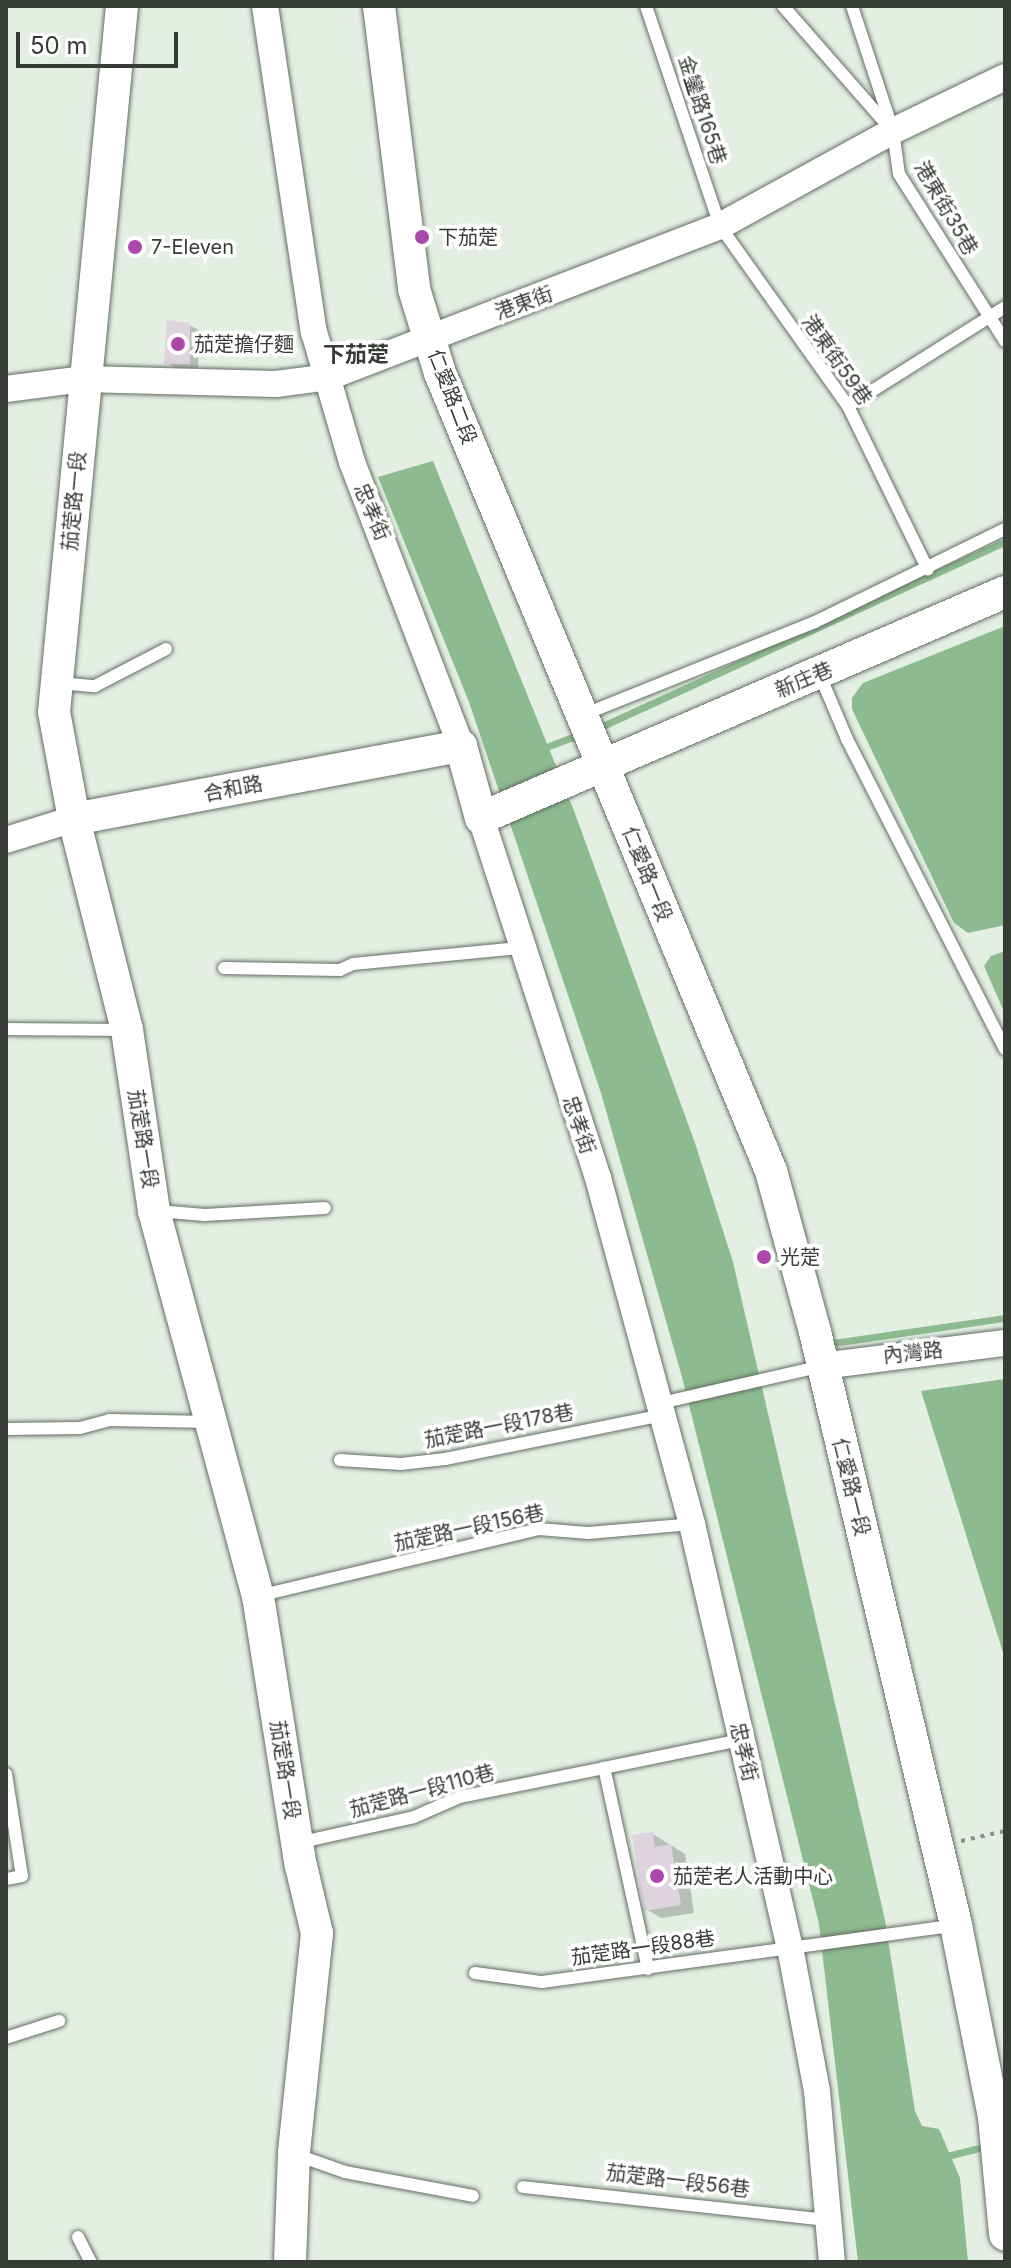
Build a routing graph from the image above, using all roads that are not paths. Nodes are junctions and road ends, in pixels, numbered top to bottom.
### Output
1 (122, 6) edge
2 (265, 6) edge
3 (379, 6) edge
4 (646, 6) edge
5 (783, 6) edge
6 (852, 6) edge
7 (1005, 77) edge
8 (893, 131) junction
9 (720, 226) junction
10 (1005, 307) edge
11 (989, 317) junction
12 (430, 339) junction
13 (1005, 341) edge
14 (329, 377) junction
15 (84, 379) junction
16 (6, 389) edge
17 (848, 406) junction
18 (1005, 529) edge
19 (928, 570) junction
20 (1005, 592) edge
21 (166, 649) dead end
22 (59, 668) junction
23 (819, 673) junction
24 (592, 738) junction
25 (461, 746) junction
26 (491, 815) junction
27 (74, 819) junction
28 (6, 840) edge
29 (519, 948) junction
30 (224, 968) dead end
31 (6, 1029) edge
32 (127, 1030) junction
33 (1005, 1049) edge
34 (325, 1208) dead end
35 (154, 1211) junction
36 (1005, 1343) edge
37 (822, 1366) junction
38 (668, 1405) junction
39 (212, 1422) junction
40 (6, 1429) edge
41 (340, 1460) dead end
42 (692, 1524) junction
43 (258, 1596) junction
44 (741, 1740) junction
45 (604, 1768) junction
46 (6, 1774) edge
47 (297, 1843) junction
48 (6, 1879) edge
49 (956, 1925) junction
50 (790, 1947) junction
51 (648, 1969) junction
52 (475, 1973) dead end
53 (59, 2021) dead end
54 (6, 2038) edge
55 (294, 2153) junction
56 (523, 2187) dead end
57 (473, 2196) dead end
58 (828, 2220) junction
59 (1005, 2234) edge
60 (78, 2237) dead end
61 (91, 2262) edge
62 (290, 2262) edge
63 (832, 2262) edge

1 - 15 street, 茄萣路一段
2 - 14 street, 忠孝街
3 - 12 street, 仁愛路二段
4 - 9 lane, 金鑾路165巷
5 - 8 lane
6 - 8 lane, 港東街35巷
7 - 8 street, 港東街
8 - 9 street, 港東街
8 - 11 lane, 港東街35巷
9 - 12 street, 港東街
9 - 17 lane, 港東街59巷
10 - 11 lane
11 - 13 lane, 港東街35巷
11 - 17 lane
12 - 14 street, 港東街
12 - 24 street, 仁愛路二段
14 - 15 street, 港東街
14 - 25 street, 忠孝街
15 - 16 street, 港東街
15 - 22 street, 茄萣路一段
17 - 19 lane, 港東街59巷
18 - 19 lane
19 - 24 lane
20 - 23 street, 新庄巷
21 - 22 lane
22 - 27 street, 茄萣路一段
23 - 24 street, 新庄巷
23 - 33 lane
24 - 26 street, 新庄巷
24 - 37 street, 仁愛路一段
25 - 26 street, 忠孝街
25 - 27 street, 合和路
26 - 29 street, 忠孝街
27 - 28 street, 合和路
27 - 32 street, 茄萣路一段
29 - 30 lane
29 - 38 street, 忠孝街
31 - 32 lane
32 - 35 street, 茄萣路一段
34 - 35 lane
35 - 39 street, 茄萣路一段
36 - 37 street, 內灣路
37 - 38 lane, 茄萣路一段178巷
37 - 49 street, 仁愛路一段
38 - 41 lane, 茄萣路一段178巷
38 - 42 street, 忠孝街
39 - 40 lane
39 - 43 street, 茄萣路一段
42 - 43 lane, 茄萣路一段156巷
42 - 44 street, 忠孝街
43 - 47 street, 茄萣路一段
44 - 45 lane, 茄萣路一段110巷
44 - 50 street, 忠孝街
45 - 47 lane, 茄萣路一段110巷
45 - 51 lane
46 - 48 lane
47 - 55 street, 茄萣路一段
49 - 50 lane, 茄萣路一段88巷
49 - 59 street, 仁愛路一段
50 - 51 lane, 茄萣路一段88巷
50 - 58 street, 忠孝街
51 - 52 lane, 茄萣路一段88巷
53 - 54 lane
55 - 57 lane
55 - 62 street, 茄萣路一段
56 - 58 lane, 茄萣路一段56巷
58 - 63 street, 忠孝街
60 - 61 lane

